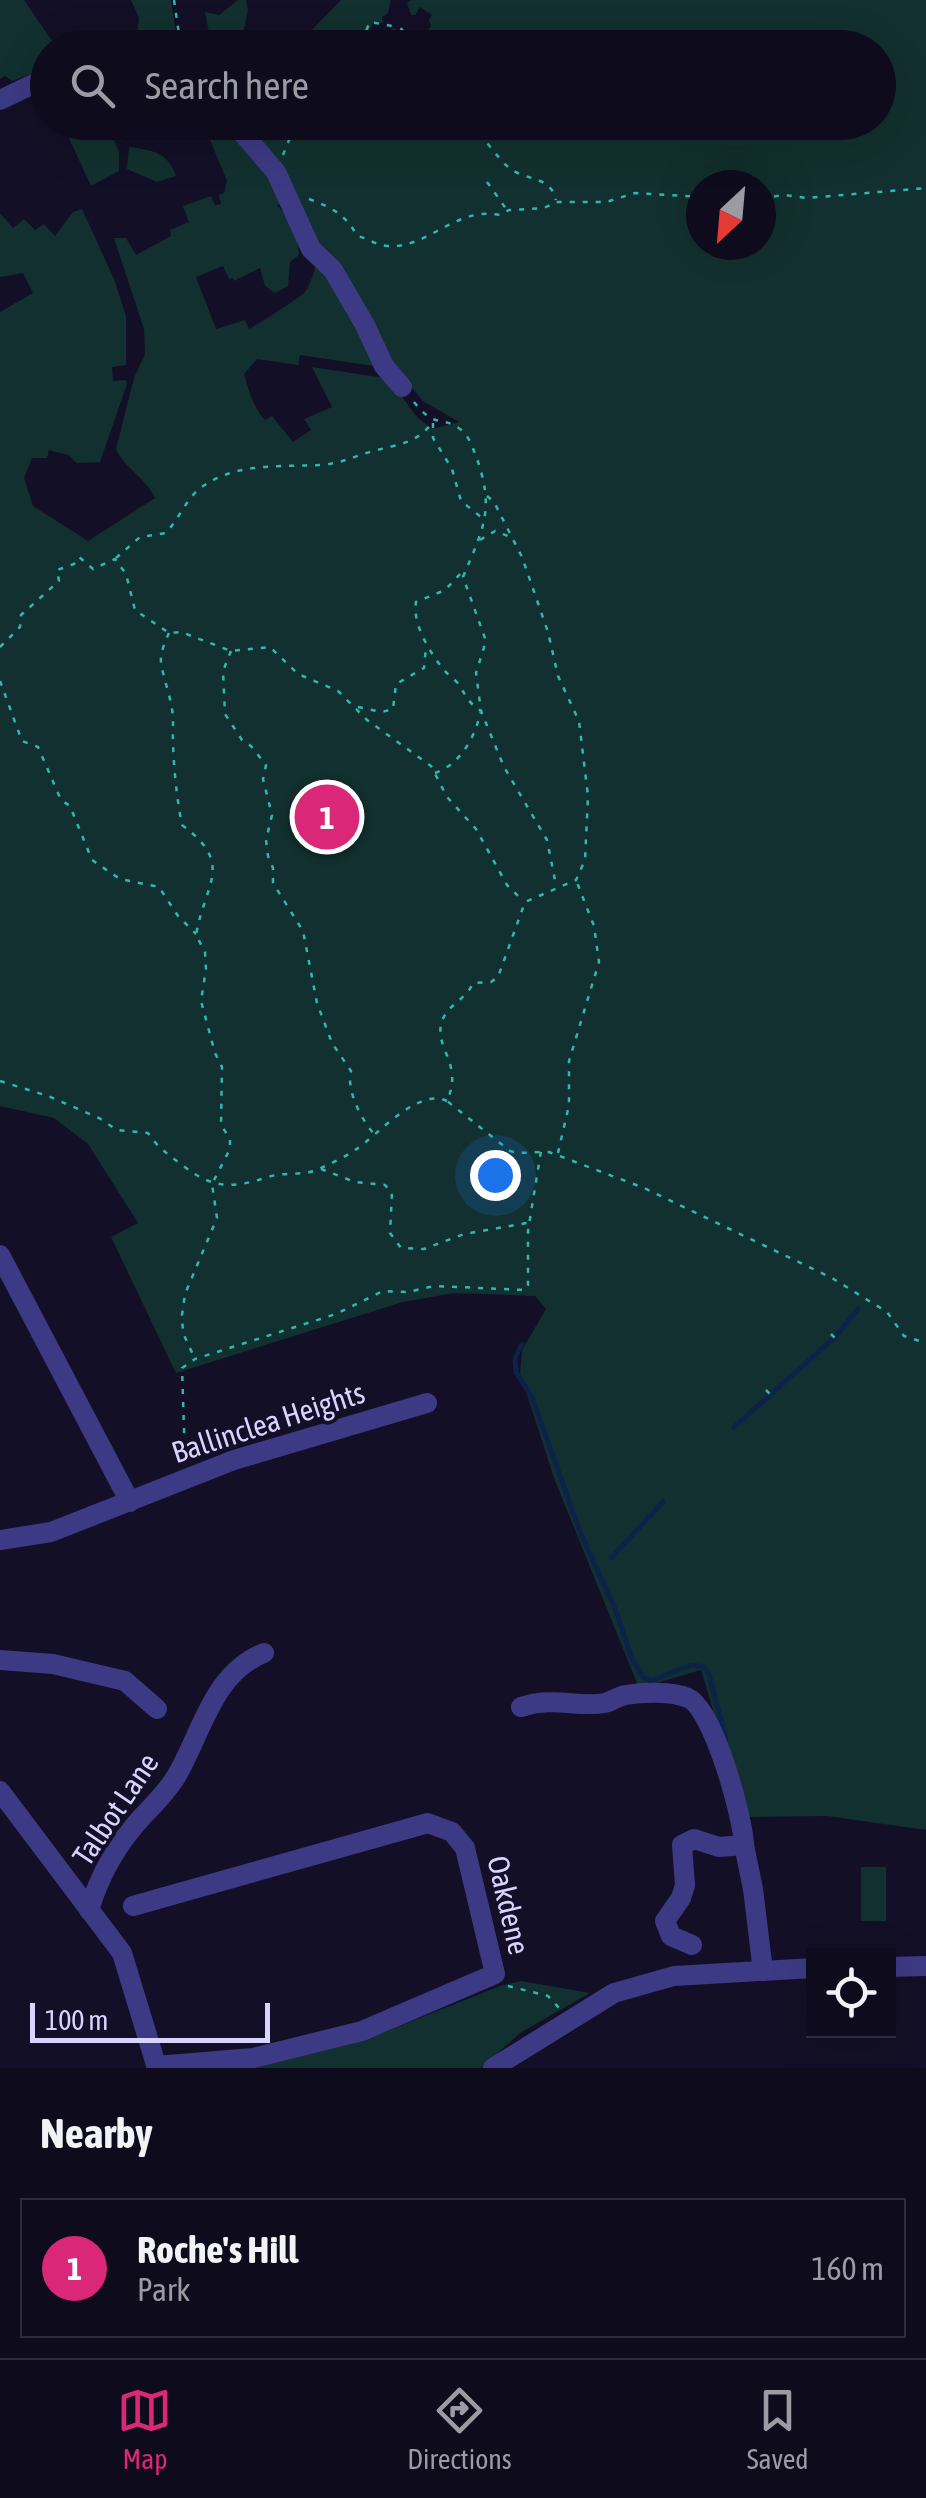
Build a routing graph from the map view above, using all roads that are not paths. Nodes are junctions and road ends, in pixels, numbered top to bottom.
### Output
1 (30, 85) edge
2 (0, 100) edge
3 (250, 140) edge
4 (402, 388) road end
5 (0, 1254) edge
6 (427, 1403) dead end
7 (130, 1502) junction
8 (0, 1540) edge
9 (264, 1653) dead end
10 (0, 1660) edge
11 (521, 1707) dead end
12 (156, 1709) dead end
13 (0, 1791) edge
14 (744, 1845) junction
15 (133, 1906) dead end
16 (90, 1910) junction
17 (692, 1945) dead end
18 (896, 1966) edge
19 (926, 1966) edge
20 (806, 1968) edge
21 (763, 1971) junction
22 (157, 2067) edge
23 (493, 2068) edge

1 - 2 street
3 - 4 street
5 - 7 street
6 - 7 street, Ballinclea Heights
7 - 8 street, Ballinclea Heights
9 - 16 street, Talbot Lane
10 - 12 street
11 - 14 street
13 - 16 street
14 - 17 street
14 - 21 street
15 - 22 street, Oakdene
16 - 22 street, Oakdene
18 - 19 street
20 - 21 street
21 - 23 street

